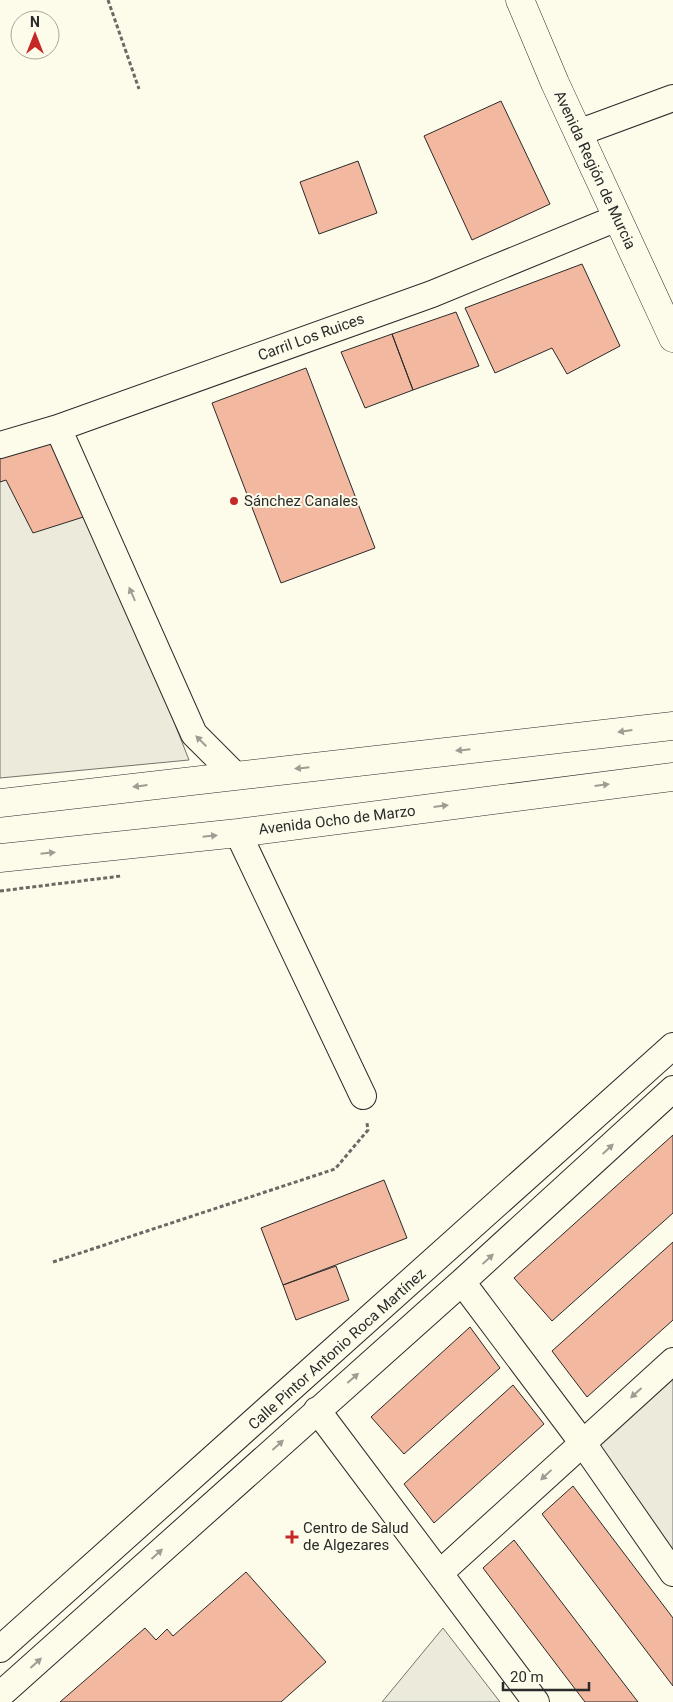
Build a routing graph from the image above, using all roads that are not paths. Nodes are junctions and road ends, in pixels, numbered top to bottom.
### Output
1 (520, 0) edge
2 (673, 98) edge
3 (578, 133) junction
4 (617, 218) junction
5 (673, 338) edge
6 (58, 428) junction
7 (0, 445) edge
8 (673, 726) edge
9 (235, 775) junction
10 (673, 777) edge
11 (0, 803) edge
12 (238, 833) junction
13 (0, 858) edge
14 (673, 1046) edge
15 (673, 1089) edge
16 (363, 1096) road end
17 (462, 1282) junction
18 (673, 1361) edge
19 (317, 1410) junction
20 (582, 1442) junction
21 (440, 1573) junction
22 (673, 1573) edge
23 (0, 1649) edge
24 (0, 1695) edge
25 (536, 1702) edge

1 - 3 main road, Avenida Región de Murcia
2 - 3 street
3 - 4 main road, Avenida Región de Murcia
4 - 5 main road, Avenida Región de Murcia
4 - 6 street, Carril Los Ruices
6 - 7 street, Carril Los Ruices
9 -> 6 street
8 -> 9 main road
9 -> 11 main road
12 -> 10 main road, Avenida Ocho de Marzo
13 -> 12 main road, Avenida Ocho de Marzo
12 - 16 street
14 - 23 street, Calle Pintor Antonio Roca Martínez
17 -> 15 street
19 -> 17 street
17 - 20 street
18 -> 20 street
19 - 21 street
24 -> 19 street
20 -> 21 street
20 - 22 street
21 - 25 street

